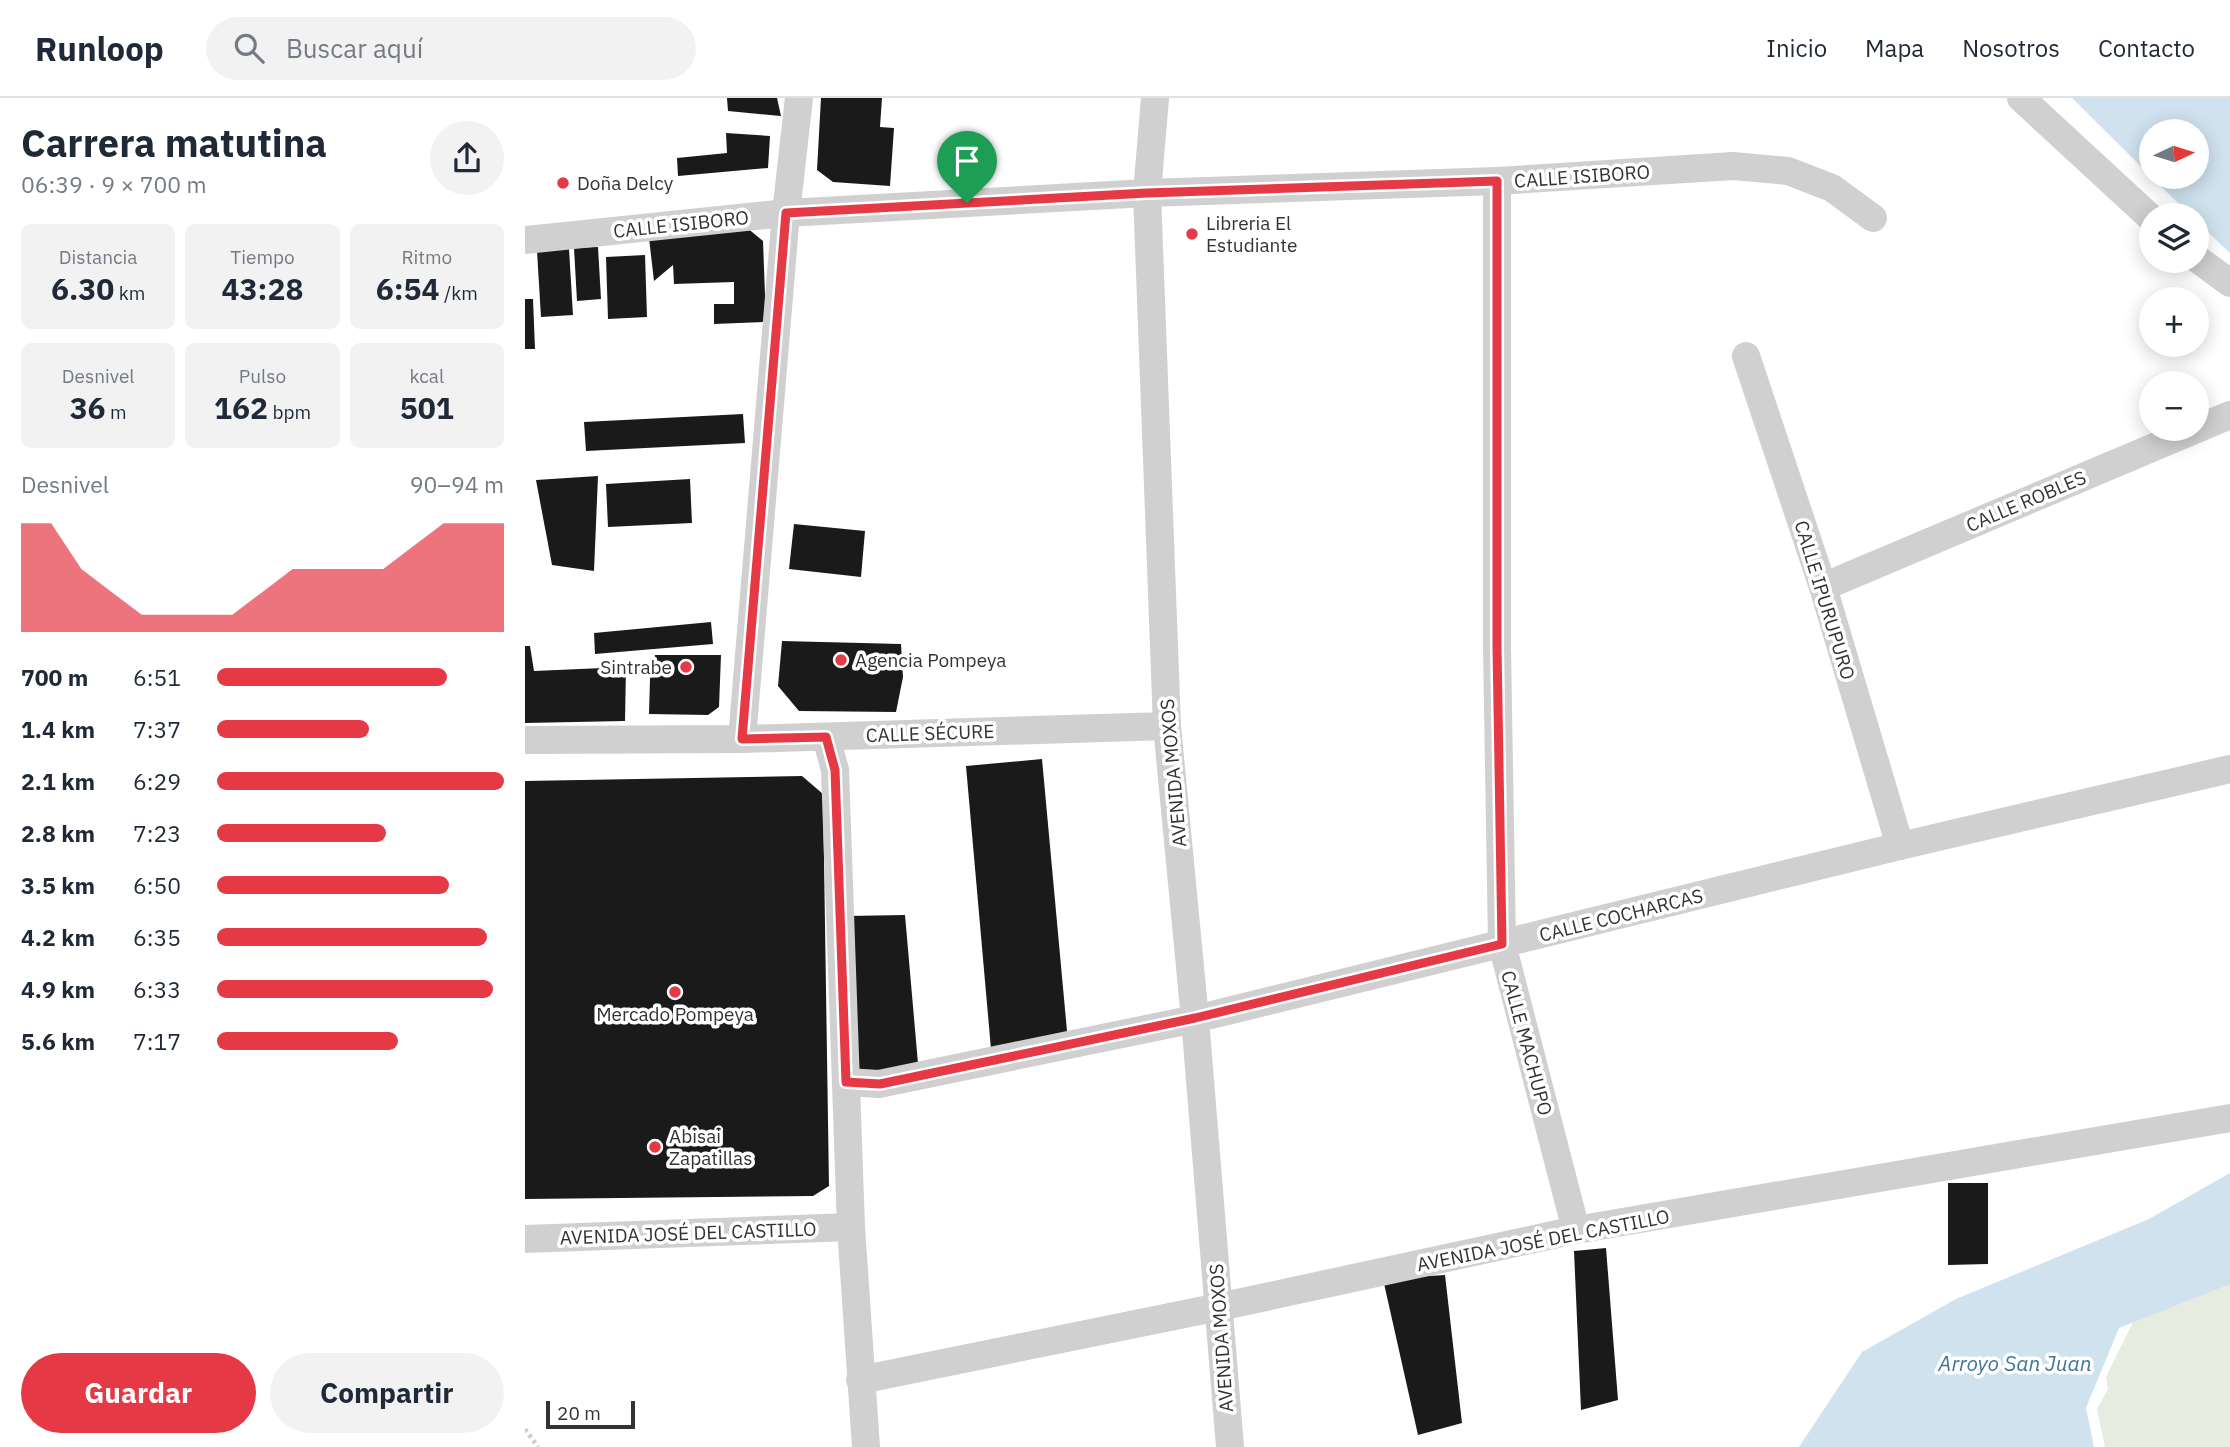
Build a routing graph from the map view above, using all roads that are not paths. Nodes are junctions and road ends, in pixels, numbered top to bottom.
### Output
1 (799, 98) edge
2 (1155, 98) edge
3 (2021, 98) edge
4 (1497, 181) junction
5 (1147, 193) junction
6 (2139, 207) edge
7 (786, 213) junction
8 (1873, 218) dead end
9 (525, 240) edge
10 (2209, 268) edge
11 (2230, 283) edge
12 (1747, 356) dead end
13 (2230, 415) edge
14 (1823, 587) junction
15 (1167, 726) junction
16 (826, 737) junction
17 (742, 739) junction
18 (525, 740) edge
19 (2230, 769) edge
20 (1900, 846) junction
21 (1502, 944) junction
22 (1195, 1018) junction
23 (846, 1082) junction
24 (2230, 1118) edge
25 (851, 1227) junction
26 (1576, 1230) junction
27 (525, 1239) edge
28 (1219, 1307) junction
29 (860, 1380) junction
30 (866, 1447) edge
31 (1230, 1447) edge

1 - 7 street
2 - 5 street, AVENIDA MOXOS
3 - 6 street
4 - 5 street, CALLE ISIBORO
4 - 8 street, CALLE ISIBORO
4 - 21 street, CALLE MACHUPO
5 - 7 street, CALLE ISIBORO
5 - 15 street, AVENIDA MOXOS
7 - 9 street, CALLE ISIBORO
7 - 17 street
10 - 11 street
12 - 14 street, CALLE IPURUPURO
13 - 14 street, CALLE ROBLES
14 - 20 street, CALLE IPURUPURO
15 - 16 street, CALLE SÉCURE
15 - 22 street, AVENIDA MOXOS
16 - 17 street, CALLE SÉCURE
16 - 23 street
17 - 18 street, CALLE SÉCURE
19 - 20 street, CALLE COCHARCAS
20 - 21 street, CALLE COCHARCAS
21 - 22 street, CALLE COCHARCAS
21 - 26 street, CALLE MACHUPO
22 - 23 street, CALLE COCHARCAS
22 - 28 street, AVENIDA MOXOS
23 - 25 street
24 - 26 street, AVENIDA JOSÉ DEL CASTILLO
25 - 27 street, AVENIDA JOSÉ DEL CASTILLO
25 - 29 street
26 - 28 street, AVENIDA JOSÉ DEL CASTILLO
28 - 29 street, AVENIDA JOSÉ DEL CASTILLO
28 - 31 street, AVENIDA MOXOS
29 - 30 street

